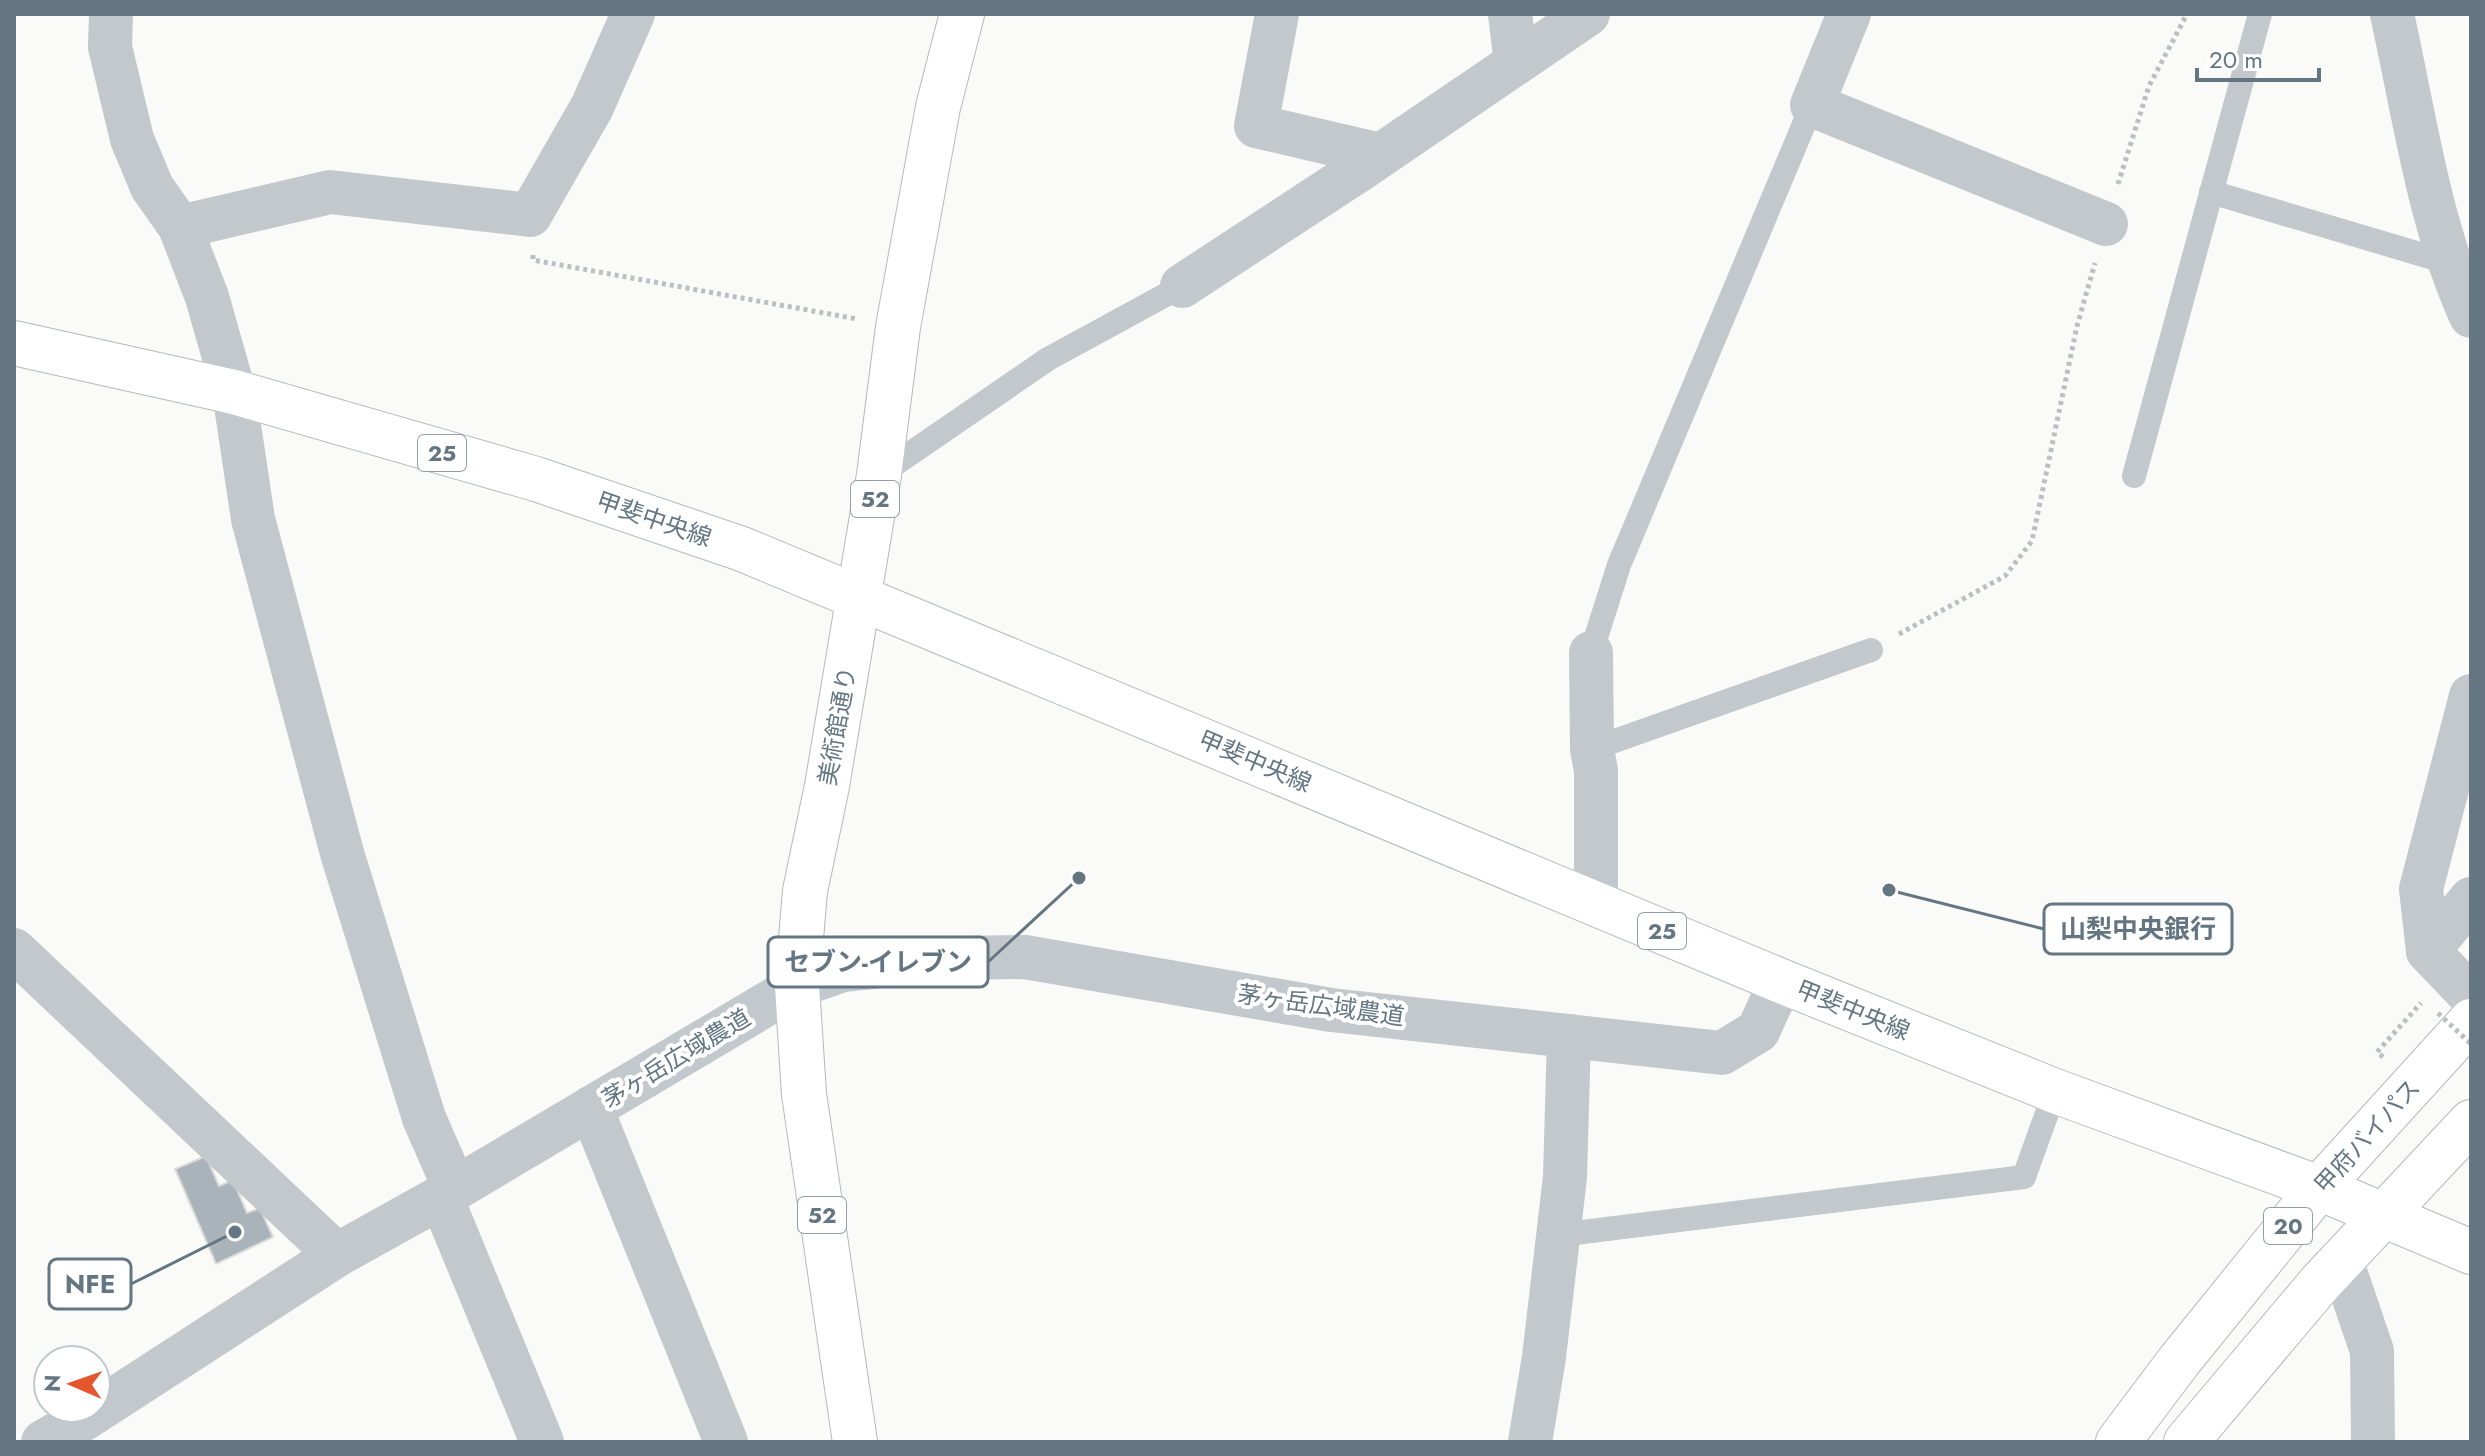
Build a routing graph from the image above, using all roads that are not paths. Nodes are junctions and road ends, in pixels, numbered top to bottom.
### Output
1 (111, 14) edge
2 (633, 14) edge
3 (962, 14) edge
4 (1277, 14) edge
5 (1510, 14) edge
6 (1588, 14) edge
7 (1849, 14) edge
8 (2260, 14) edge
9 (2392, 14) edge
10 (1516, 63) junction
11 (1812, 105) junction
12 (1380, 155) junction
13 (2211, 192) junction
14 (2106, 224) road end
15 (180, 227) junction
16 (2450, 263) junction
17 (1182, 286) joint
18 (2471, 316) edge
19 (14, 343) edge
20 (234, 392) junction
21 (879, 475) junction
22 (2134, 476) dead end
23 (858, 597) junction
24 (1871, 650) road end
25 (1591, 653) joint
26 (2471, 696) edge
27 (1592, 749) junction
28 (2471, 899) edge
29 (1596, 903) junction
30 (14, 950) edge
31 (2428, 951) junction
32 (1781, 981) junction
33 (797, 986) junction
34 (2460, 1010) edge
35 (1569, 1036) junction
36 (2055, 1091) junction
37 (591, 1108) junction
38 (2471, 1122) edge
39 (2319, 1188) junction
40 (448, 1193) junction
41 (2383, 1217) junction
42 (1559, 1235) junction
43 (2471, 1252) edge
44 (337, 1255) junction
45 (2341, 1260) junction
46 (43, 1442) edge
47 (542, 1442) edge
48 (726, 1442) edge
49 (855, 1442) edge
50 (1530, 1442) edge
51 (2118, 1442) edge
52 (2186, 1442) edge
53 (2373, 1442) edge

1 - 15 street
2 - 15 street
3 - 21 main road, 美術館通り / 52
4 - 12 street
5 - 10 street
6 - 10 street
7 - 11 street
8 - 13 lane
9 - 16 street
10 - 12 street
11 - 14 street
11 - 25 lane
12 - 17 street
13 - 16 lane
13 - 22 lane
15 - 20 street
16 - 18 street
17 - 21 lane
19 - 20 main road, 甲斐中央線 / 25
20 - 23 main road, 甲斐中央線 / 25
20 - 40 street
21 - 23 main road, 美術館通り / 52
23 - 29 main road, 甲斐中央線 / 25
23 - 33 main road, 美術館通り / 52
24 - 27 lane
25 - 27 street
26 - 31 street
27 - 29 street
28 - 31 street
29 - 32 main road, 甲斐中央線 / 25
30 - 44 street
31 - 34 street
32 - 35 street, 茅ヶ岳広域農道
32 - 36 main road, 甲斐中央線 / 25
33 - 35 street, 茅ヶ岳広域農道
33 - 37 street, 茅ヶ岳広域農道
33 - 49 main road, 美術館通り / 52
34 - 39 main road, 甲府バイパス / 20
35 - 42 street
36 - 39 main road, 甲斐中央線 / 25
36 - 42 lane
37 - 40 street, 茅ヶ岳広域農道
37 - 48 street
38 - 41 main road, 20
39 - 41 main road, 甲斐中央線 / 25
39 - 51 main road, 甲府バイパス / 20
40 - 44 street, 茅ヶ岳広域農道
40 - 47 street
41 - 43 main road, 甲斐中央線 / 25
41 - 45 main road, 20
42 - 50 street
44 - 46 street, 茅ヶ岳広域農道
45 - 52 main road, 20
45 - 53 street

